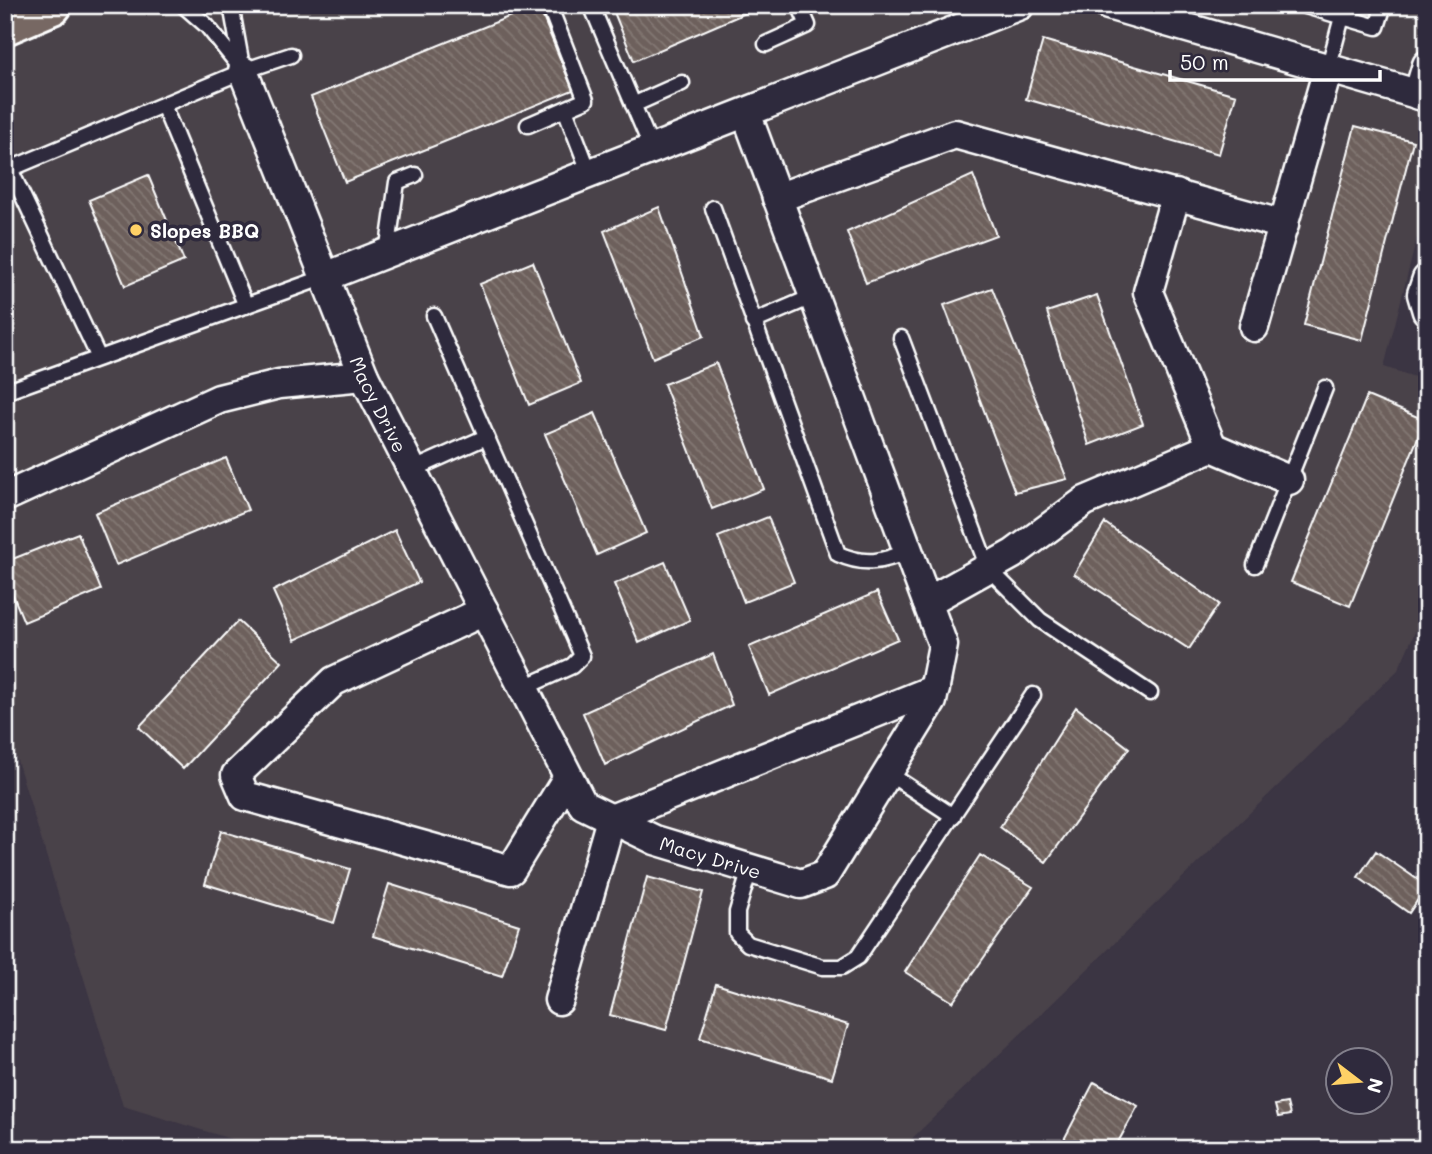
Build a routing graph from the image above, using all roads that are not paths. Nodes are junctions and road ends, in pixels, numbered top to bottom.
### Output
1 (52, 5) edge
2 (183, 5) edge
3 (231, 5) edge
4 (549, 5) edge
5 (591, 5) edge
6 (799, 5) edge
7 (1020, 5) edge
8 (1108, 5) edge
9 (1302, 5) edge
10 (1384, 5) edge
11 (1342, 17) junction
12 (5, 26) edge
13 (766, 44) dead end
14 (291, 55) dead end
15 (1427, 65) edge
16 (1328, 69) junction
17 (243, 71) junction
18 (682, 83) dead end
19 (1422, 96) edge
20 (163, 105) junction
21 (633, 105) junction
22 (565, 109) junction
23 (746, 113) junction
24 (528, 125) dead end
25 (652, 149) junction
26 (590, 174) junction
27 (415, 175) dead end
28 (1176, 194) junction
29 (777, 198) junction
30 (713, 208) dead end
31 (1284, 225) junction
32 (387, 253) junction
33 (325, 277) junction
34 (1427, 279) edge
35 (814, 296) junction
36 (246, 306) junction
37 (1427, 311) edge
38 (434, 316) dead end
39 (754, 322) junction
40 (1254, 327) dead end
41 (901, 338) dead end
42 (99, 358) junction
43 (364, 376) junction
44 (1325, 388) dead end
45 (5, 392) edge
46 (486, 437) junction
47 (1212, 447) junction
48 (412, 470) junction
49 (1289, 480) junction
50 (5, 497) edge
51 (908, 551) junction
52 (1255, 565) dead end
53 (989, 568) junction
54 (927, 602) junction
55 (484, 611) junction
56 (523, 688) junction
57 (935, 689) junction
58 (1150, 693) dead end
59 (1033, 695) dead end
60 (888, 773) junction
61 (568, 777) junction
62 (953, 816) junction
63 (611, 819) junction
64 (750, 869) junction
65 (559, 1000) dead end

1 - 12 main road
2 - 17 lane
3 - 17 lane
4 - 22 lane
5 - 21 lane
6 - 13 lane
7 - 23 street
8 - 16 street
9 - 11 lane
10 - 11 lane
11 - 16 lane
14 - 17 lane
15 - 19 street
16 - 19 street
16 - 31 street
17 - 20 lane
17 - 33 street, Macy Drive
18 - 21 lane
20 - 36 lane
20 - 42 lane
21 - 25 lane
22 - 24 lane
22 - 26 lane
23 - 25 street
23 - 29 street, Macy Drive
25 - 26 street
26 - 32 street
27 - 32 lane
28 - 29 street
28 - 31 street
28 - 47 street
29 - 35 street, Macy Drive
30 - 39 lane
31 - 40 street
32 - 33 street
33 - 36 lane
33 - 43 street, Macy Drive
34 - 37 street
35 - 39 lane
35 - 51 street, Macy Drive
36 - 42 lane
38 - 46 lane
39 - 51 lane
41 - 53 lane
42 - 45 lane
43 - 48 street, Macy Drive
43 - 50 street
44 - 49 lane
46 - 48 lane
46 - 56 lane
47 - 49 street
47 - 53 street
48 - 55 street, Macy Drive
49 - 52 lane
51 - 54 street, Macy Drive
53 - 54 street
53 - 58 lane
54 - 57 street, Macy Drive
55 - 56 street, Macy Drive
55 - 61 street
56 - 61 street, Macy Drive
57 - 60 street, Macy Drive
57 - 63 street
59 - 62 lane
60 - 62 lane
60 - 64 street, Macy Drive
61 - 63 street, Macy Drive
62 - 64 lane
63 - 64 street, Macy Drive
63 - 65 street

